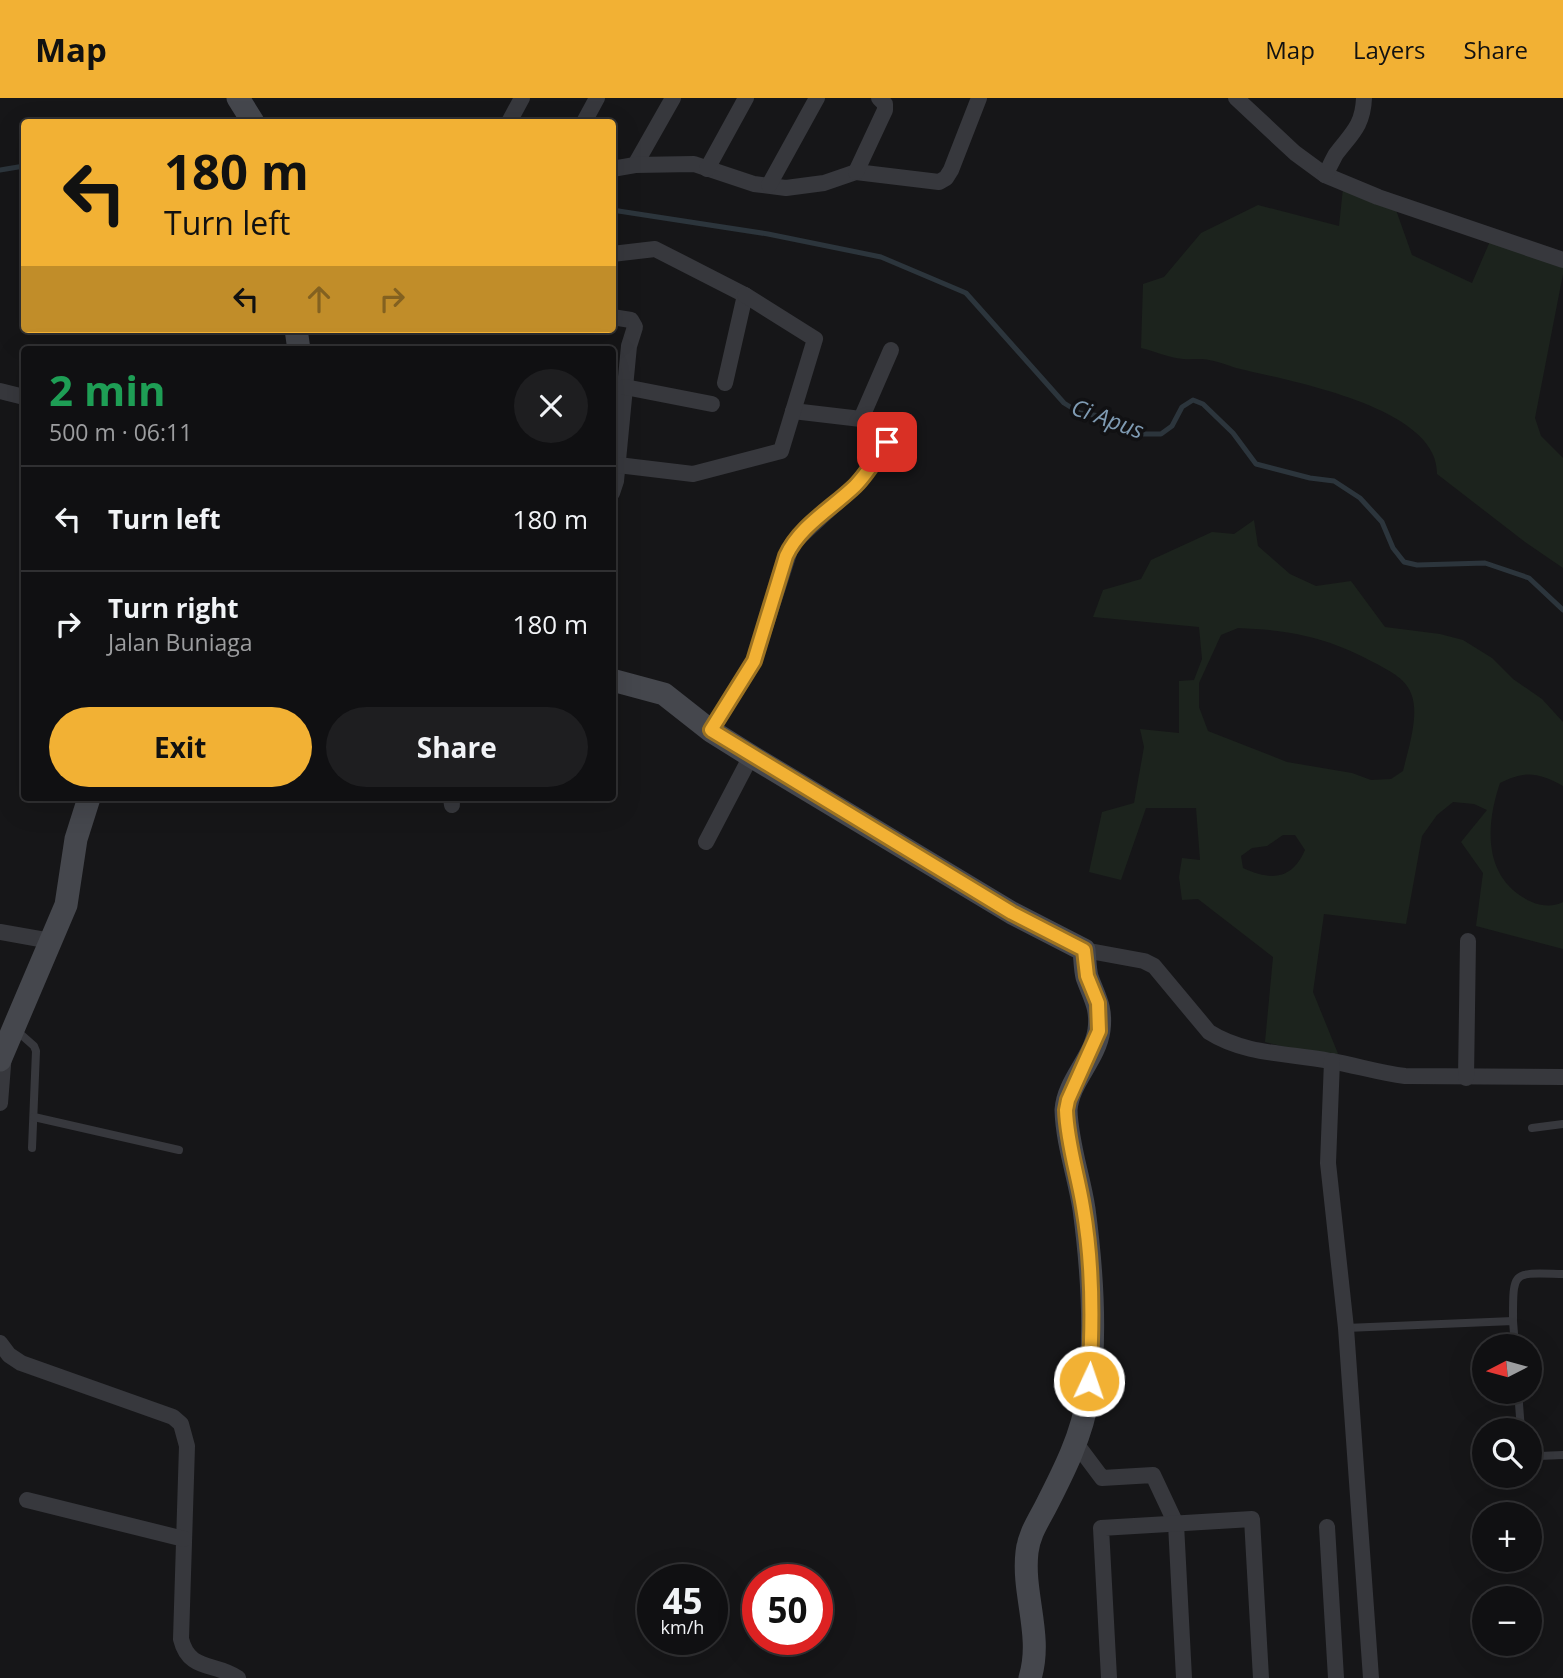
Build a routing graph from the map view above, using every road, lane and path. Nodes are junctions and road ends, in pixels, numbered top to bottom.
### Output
1 (238, 98) edge
2 (522, 98) edge
3 (597, 98) edge
4 (673, 98) edge
5 (746, 98) edge
6 (817, 98) edge
7 (878, 98) edge
8 (979, 98) edge
9 (1236, 98) edge
10 (1364, 98) edge
11 (252, 119) edge
12 (511, 119) edge
13 (586, 119) edge
14 (635, 165) junction
15 (616, 168) edge
16 (707, 169) junction
17 (856, 172) junction
18 (1325, 175) junction
19 (769, 185) junction
20 (616, 254) edge
21 (1563, 260) edge
22 (745, 295) junction
23 (616, 318) edge
24 (891, 350) dead end
25 (725, 383) dead end
26 (625, 387) junction
27 (0, 391) edge
28 (21, 396) edge
29 (712, 404) dead end
30 (793, 411) junction
31 (618, 412) edge
32 (887, 442) dead end
33 (618, 465) junction
34 (616, 474) edge
35 (616, 681) edge
36 (711, 730) junction
37 (751, 756) junction
38 (88, 801) edge
39 (706, 842) dead end
40 (0, 932) edge
41 (51, 941) junction
42 (1468, 941) dead end
43 (1084, 950) junction
44 (15, 1029) junction
45 (2, 1057) edge
46 (1332, 1061) junction
47 (1563, 1077) edge
48 (1466, 1078) junction
49 (0, 1103) edge
50 (34, 1117) junction
51 (1563, 1124) edge
52 (1532, 1128) dead end
53 (32, 1148) dead end
54 (179, 1150) dead end
55 (1563, 1274) edge
56 (1513, 1321) junction
57 (1346, 1328) junction
58 (1514, 1334) edge
59 (0, 1343) edge
60 (1075, 1442) junction
61 (1563, 1455) edge
62 (1542, 1456) edge
63 (27, 1500) dead end
64 (1175, 1524) junction
65 (1328, 1527) dead end
66 (184, 1539) junction
67 (238, 1678) edge
68 (1030, 1678) edge
69 (1109, 1678) edge
70 (1184, 1678) edge
71 (1261, 1678) edge
72 (1336, 1678) edge
73 (1371, 1678) edge

1 - 11 main road
2 - 12 street
3 - 13 street
4 - 14 street
5 - 16 street
6 - 19 street
7 - 17 street
8 - 17 street
9 - 18 street
10 - 18 street
14 - 15 street
14 - 16 street
16 - 19 street
17 - 19 street
18 - 21 street
20 - 22 street
22 - 25 street
22 - 30 street
23 - 26 street
24 - 30 street
26 - 29 street
26 - 31 street
27 - 28 street
30 - 33 street
31 - 33 street
32 - 36 street
33 - 34 street
35 - 36 main road
36 - 37 main road
37 - 39 street
37 - 43 main road
38 - 41 main road
40 - 41 street
41 - 44 main road
42 - 48 street
43 - 46 street
43 - 60 main road
44 - 45 main road
44 - 50 lane
45 - 49 street
46 - 48 street
46 - 57 street
47 - 48 street
50 - 53 lane
50 - 54 lane
51 - 52 lane
55 - 56 lane
56 - 57 lane
56 - 58 lane
57 - 73 street
59 - 66 street
60 - 64 street
60 - 68 main road
61 - 62 lane
63 - 66 street
64 - 69 street
64 - 70 street
64 - 71 street
65 - 72 street
66 - 67 street

